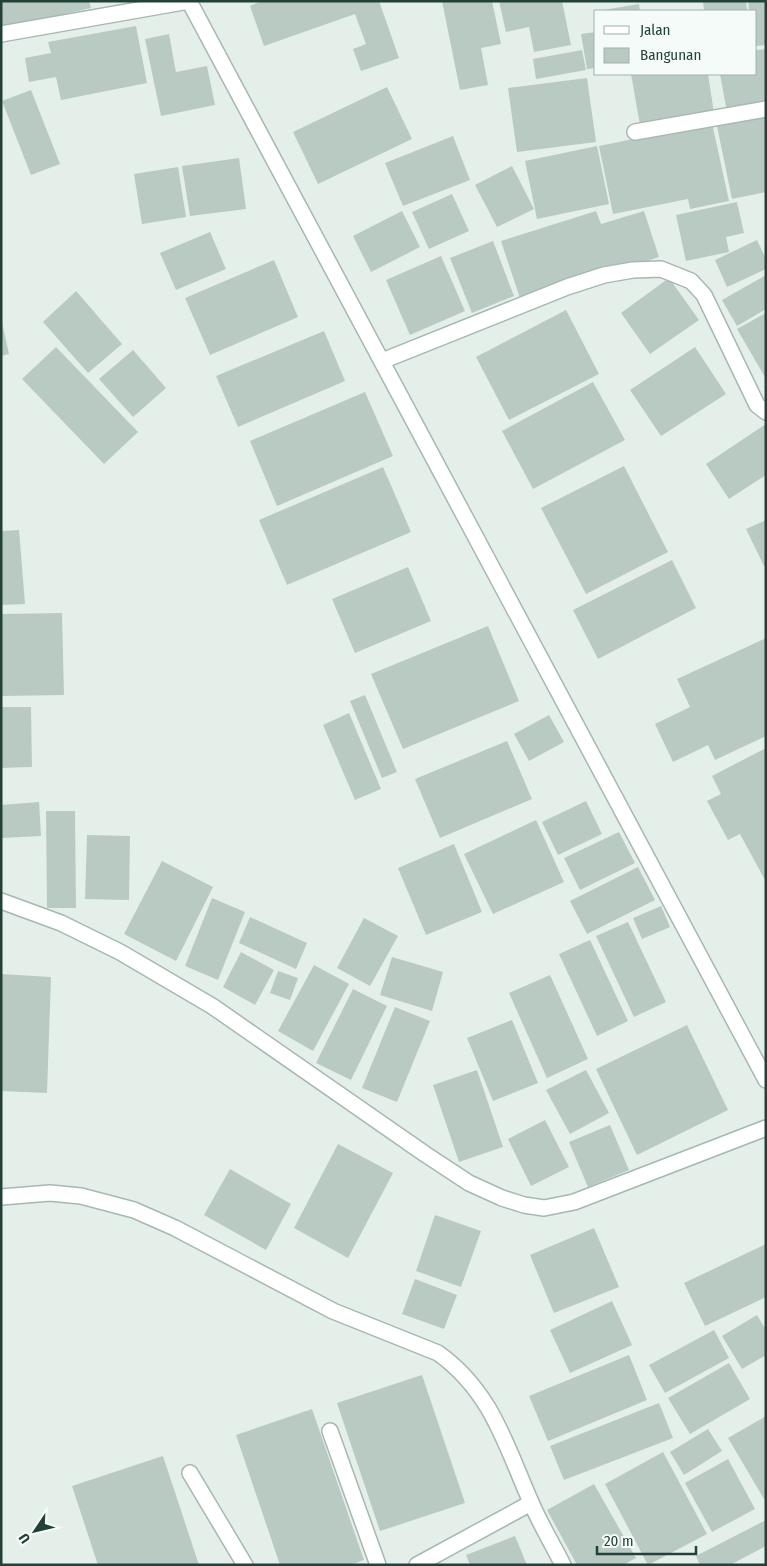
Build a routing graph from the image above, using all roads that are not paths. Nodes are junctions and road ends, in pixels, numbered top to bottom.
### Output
1 (188, 1) edge
2 (1, 34) edge
3 (766, 110) edge
4 (635, 132) dead end
5 (382, 361) junction
6 (766, 412) edge
7 (1, 901) edge
8 (766, 1080) edge
9 (766, 1128) edge
10 (1, 1197) edge
11 (330, 1431) dead end
12 (190, 1474) dead end
13 (531, 1503) junction
14 (244, 1565) edge
15 (378, 1565) edge
16 (417, 1565) edge
17 (563, 1565) edge

1 - 2 street
1 - 5 street
3 - 4 street
5 - 6 street
5 - 8 street
7 - 9 street
10 - 13 street
11 - 15 street
12 - 14 street
13 - 16 street
13 - 17 street

